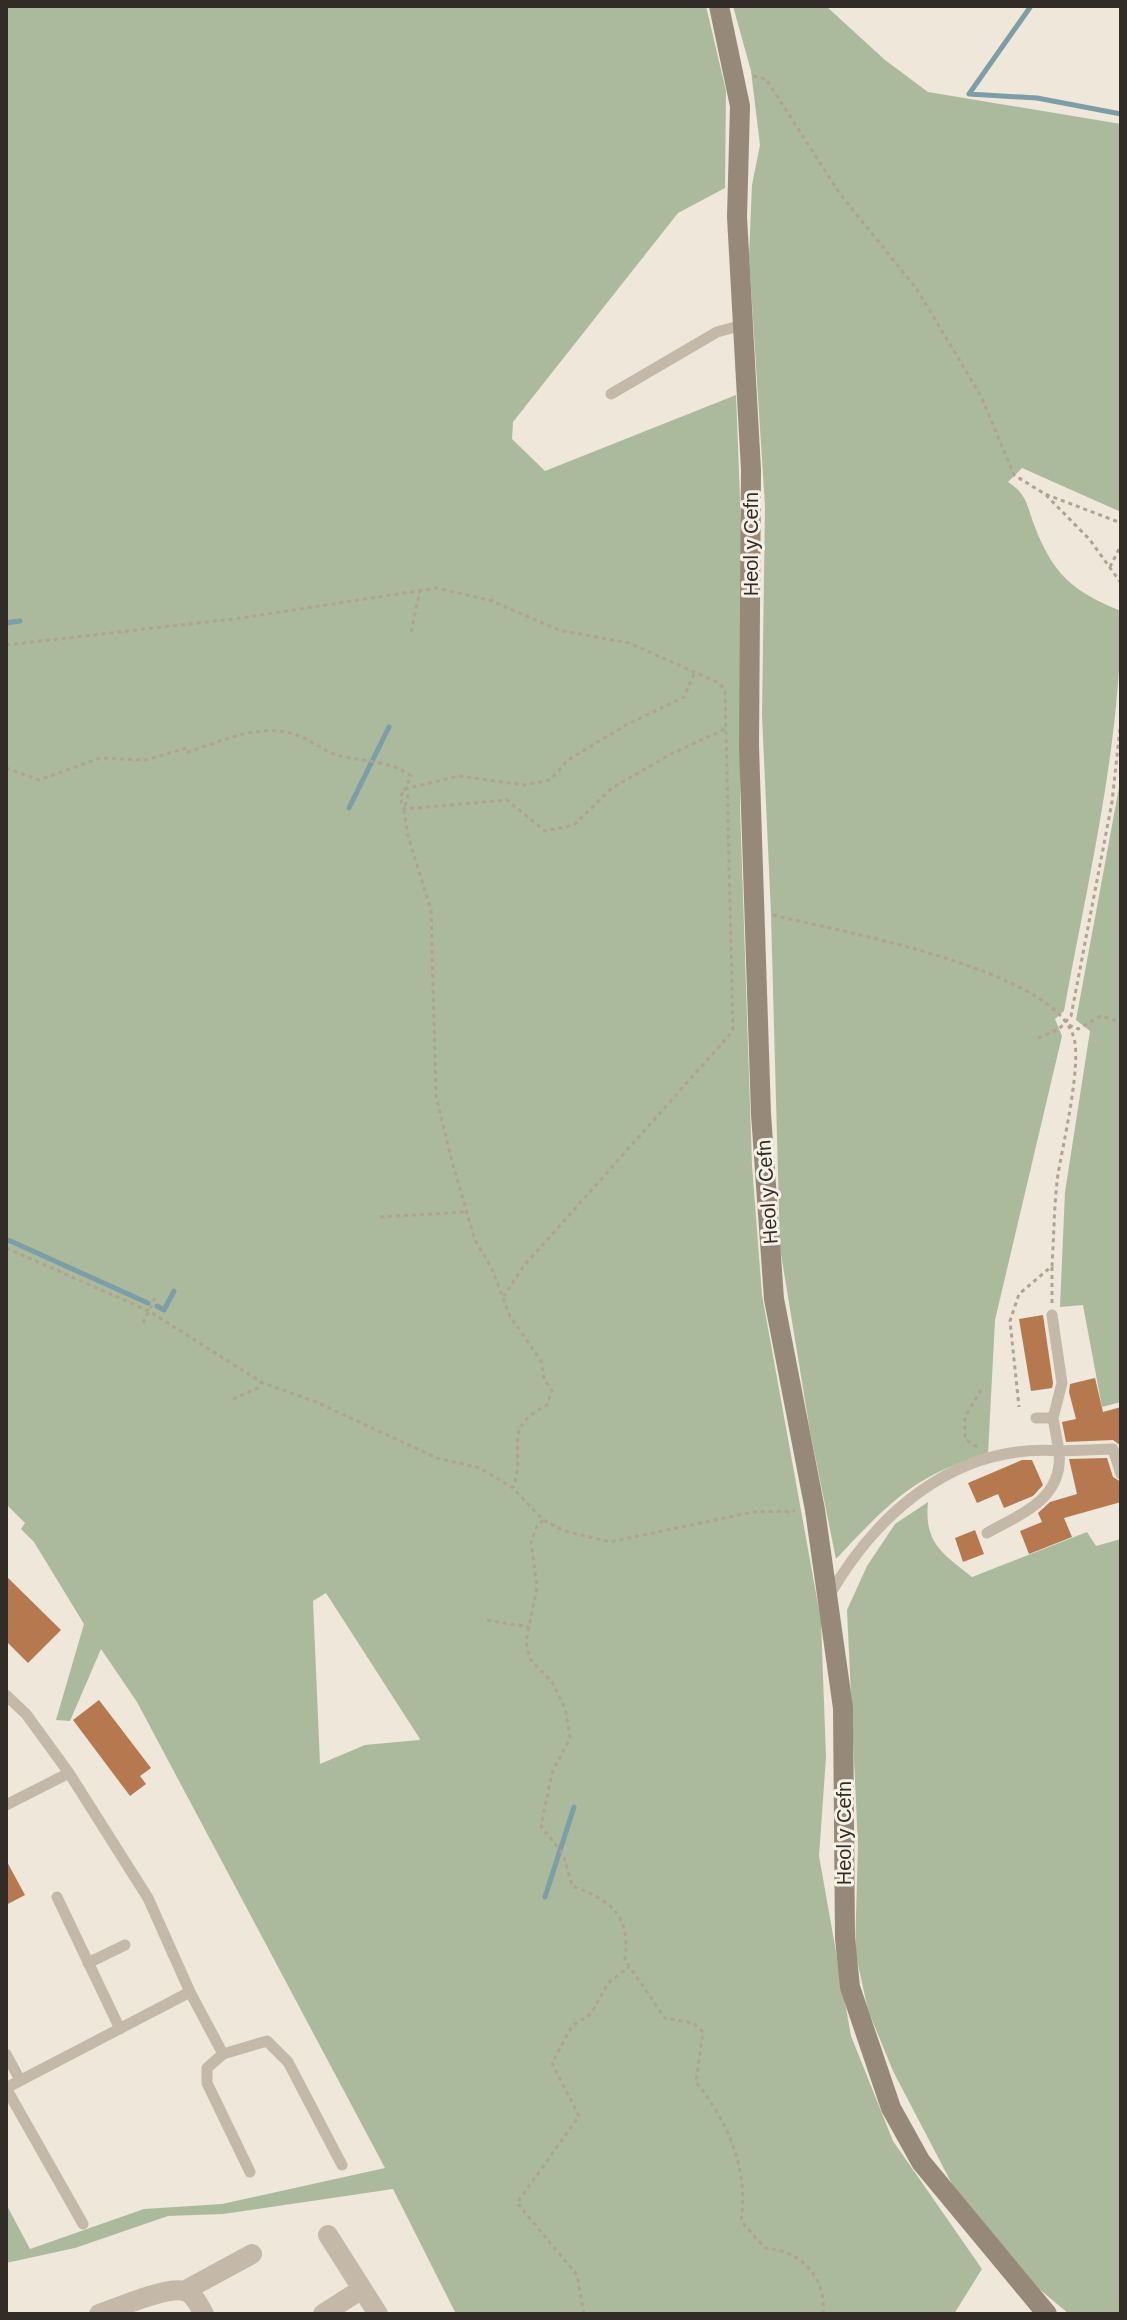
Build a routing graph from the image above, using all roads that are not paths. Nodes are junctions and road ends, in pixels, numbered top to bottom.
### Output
1 (719, 6) edge
2 (742, 325) junction
3 (611, 394) dead end
4 (1052, 1315) road end
5 (1036, 1418) dead end
6 (1053, 1418) junction
7 (1059, 1451) junction
8 (1121, 1474) edge
9 (987, 1533) dead end
10 (828, 1598) junction
11 (6, 1695) edge
12 (69, 1773) junction
13 (6, 1805) edge
14 (57, 1897) dead end
15 (125, 1945) dead end
16 (88, 1963) junction
17 (190, 1992) junction
18 (120, 2029) junction
19 (6, 2054) edge
20 (223, 2054) junction
21 (20, 2080) junction
22 (6, 2088) edge
23 (342, 2165) dead end
24 (250, 2172) dead end
25 (83, 2224) dead end
26 (328, 2235) dead end
27 (252, 2254) dead end
28 (362, 2289) junction
29 (184, 2291) junction
30 (99, 2314) edge
31 (204, 2314) edge
32 (323, 2314) edge
33 (378, 2314) edge
34 (1047, 2314) edge

1 - 2 street, Heol y Cefn
2 - 3 lane
2 - 10 street, Heol y Cefn
4 - 6 lane
5 - 6 lane
6 - 7 lane
7 - 8 lane
7 - 9 lane
7 - 10 lane
10 - 34 street, Heol y Cefn
11 - 12 lane
12 - 13 lane
12 - 17 lane
14 - 16 lane
15 - 16 lane
16 - 18 lane
17 - 18 lane
17 - 20 lane
18 - 21 lane
19 - 21 lane
20 - 23 lane
20 - 24 lane
21 - 22 lane
22 - 25 lane
26 - 28 street
27 - 29 street
28 - 32 street
28 - 33 street
29 - 30 street
29 - 31 street

